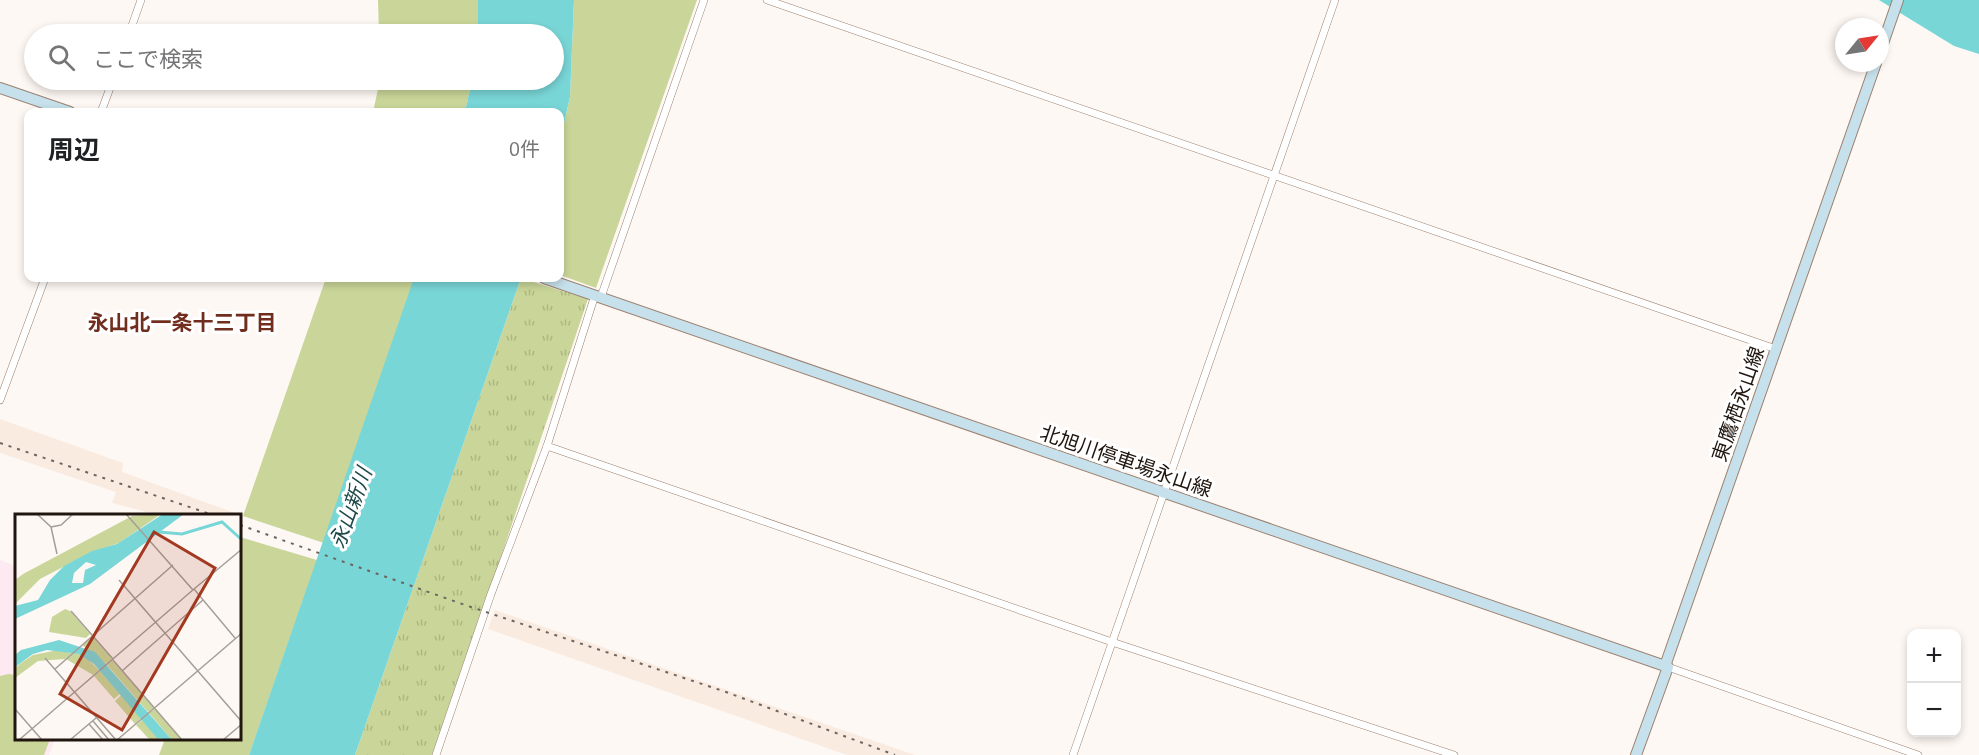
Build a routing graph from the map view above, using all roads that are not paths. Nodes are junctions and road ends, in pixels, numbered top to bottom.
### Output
1 (141, 0) edge
2 (704, 0) edge
3 (767, 0) edge
4 (1335, 0) edge
5 (1898, 0) edge
6 (133, 24) edge
7 (1889, 26) edge
8 (1873, 72) edge
9 (0, 88) edge
10 (109, 90) edge
11 (58, 108) edge
12 (102, 108) edge
13 (1274, 175) junction
14 (44, 282) edge
15 (556, 282) edge
16 (598, 296) junction
17 (1776, 349) junction
18 (0, 400) edge
19 (547, 446) junction
20 (1163, 493) junction
21 (1112, 642) junction
22 (1667, 667) junction
23 (436, 755) edge
24 (1072, 755) edge
25 (1454, 755) edge
26 (1636, 755) edge
27 (1918, 755) edge

1 - 6 street
2 - 16 street
3 - 13 street
4 - 13 street
5 - 7 main road
8 - 17 main road, 東鷹栖永山線
9 - 11 main road
10 - 12 street
13 - 17 street
13 - 20 street
14 - 18 street
15 - 16 main road, 北旭川停車場永山線
16 - 19 street
16 - 20 main road, 北旭川停車場永山線
17 - 22 main road, 東鷹栖永山線
19 - 21 street
19 - 23 street
20 - 21 street
20 - 22 main road, 北旭川停車場永山線
21 - 24 street
21 - 25 street
22 - 26 main road, 東鷹栖永山線
22 - 27 street

